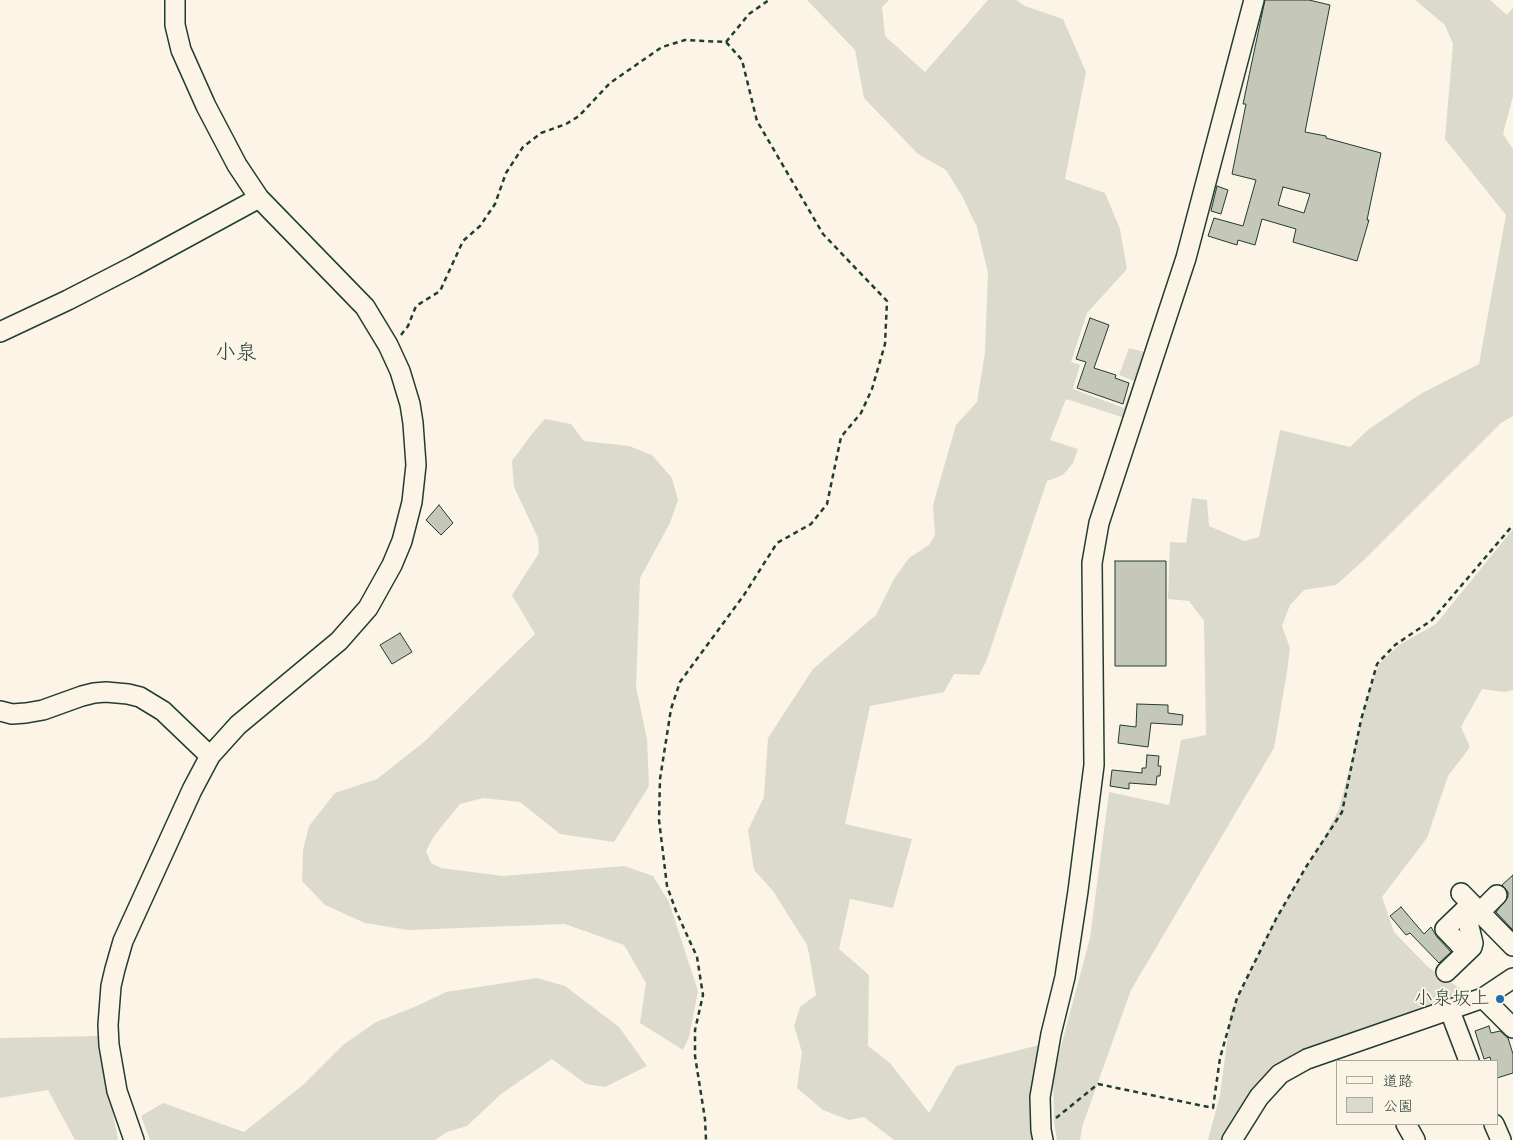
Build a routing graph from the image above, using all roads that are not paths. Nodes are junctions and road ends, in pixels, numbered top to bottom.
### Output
1 (175, 0) edge
2 (1254, 0) edge
3 (259, 198) junction
4 (0, 332) edge
5 (0, 711) edge
6 (210, 756) junction
7 (1497, 895) dead end
8 (1469, 905) junction
9 (1513, 946) edge
10 (1446, 972) dead end
11 (1513, 978) edge
12 (1483, 998) junction
13 (1450, 1011) junction
14 (1513, 1028) edge
15 (1463, 1059) edge
16 (1407, 1125) edge
17 (1494, 1125) edge
18 (1042, 1135) edge
19 (134, 1140) edge
20 (1232, 1140) edge
21 (1415, 1140) edge
22 (1500, 1140) edge

1 - 3 street
2 - 18 street
3 - 4 street
3 - 6 street
5 - 6 street
6 - 19 street
7 - 8 street
8 - 9 street
8 - 10 street
11 - 12 street
12 - 13 street
12 - 14 street
13 - 15 street
13 - 20 street
16 - 21 street
17 - 22 street

